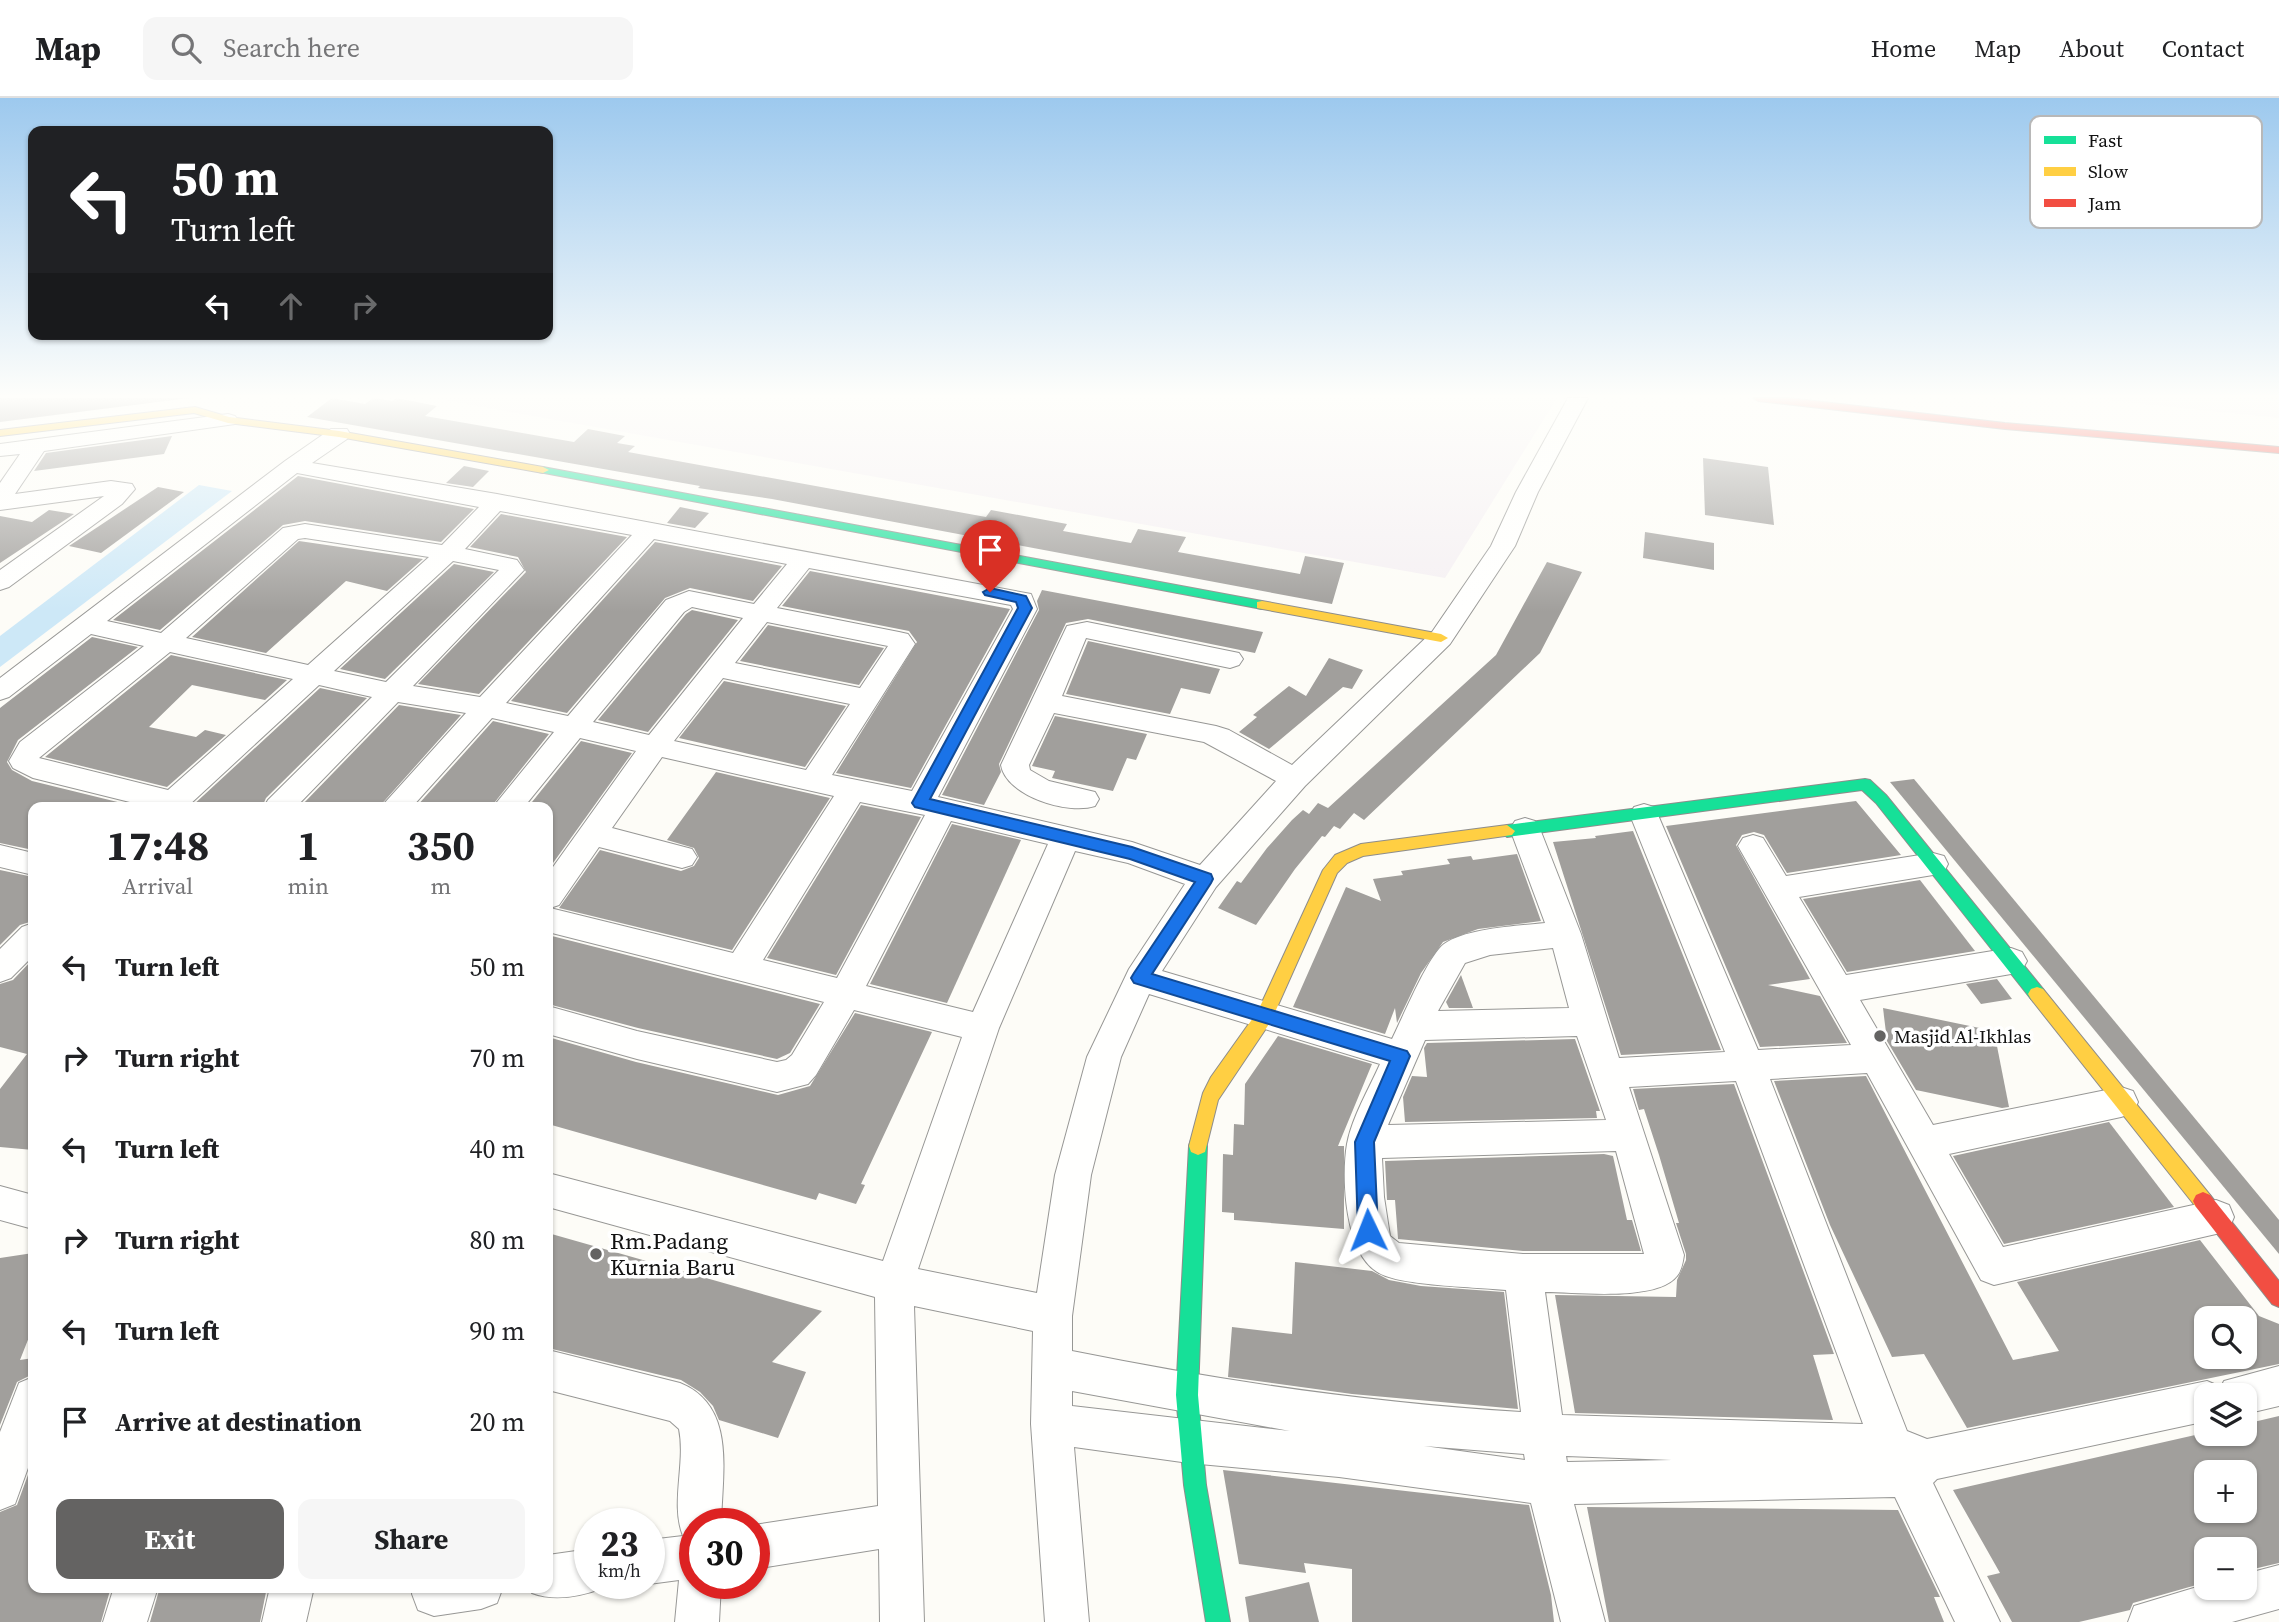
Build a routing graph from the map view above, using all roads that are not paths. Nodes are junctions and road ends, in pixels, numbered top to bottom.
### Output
1 (8, 469) edge
2 (289, 469) edge
3 (311, 469) edge
4 (529, 469) edge
5 (1539, 469) edge
6 (0, 501) edge
7 (497, 501) junction
8 (649, 530) junction
9 (448, 553) junction
10 (804, 558) junction
11 (0, 582) edge
12 (760, 612) junction
13 (86, 625) junction
14 (1441, 639) junction
15 (166, 642) junction
16 (1230, 659) dead end
17 (716, 668) junction
18 (316, 675) junction
19 (0, 691) edge
20 (391, 692) junction
21 (867, 698) junction
22 (1046, 702) junction
23 (485, 707) junction
24 (575, 727) junction
25 (654, 746) junction
26 (1295, 779) junction
27 (813, 782) junction
28 (853, 789) junction
29 (1085, 799) dead end
30 (162, 802) edge
31 (172, 802) edge
32 (283, 802) edge
33 (400, 802) edge
34 (511, 802) edge
35 (932, 806) junction
36 (1644, 815) junction
37 (1525, 830) junction
38 (594, 835) junction
39 (1066, 837) junction
40 (1753, 846) dead end
41 (0, 856) edge
42 (682, 857) dead end
43 (28, 863) edge
44 (1933, 864) junction
45 (1205, 879) junction
46 (1778, 889) junction
47 (553, 890) edge
48 (553, 921) edge
49 (1565, 934) junction
50 (28, 941) edge
51 (2011, 961) junction
52 (0, 969) edge
53 (740, 969) junction
54 (1140, 978) junction
55 (1838, 990) junction
56 (845, 995) junction
57 (1265, 1016) junction
58 (553, 1021) edge
59 (1589, 1022) junction
60 (982, 1028) junction
61 (1408, 1041) junction
62 (1875, 1058) junction
63 (1748, 1067) junction
64 (1606, 1074) junction
65 (2122, 1102) junction
66 (1629, 1135) junction
67 (1365, 1142) junction
68 (1923, 1143) junction
69 (553, 1191) edge
70 (0, 1203) edge
71 (28, 1211) edge
72 (2216, 1217) junction
73 (1523, 1273) junction
74 (894, 1283) junction
75 (2279, 1297) edge
76 (1053, 1316) junction
77 (1050, 1367) junction
78 (553, 1371) edge
79 (2279, 1386) edge
80 (2257, 1391) edge
81 (1187, 1395) junction
82 (2194, 1404) edge
83 (28, 1411) edge
84 (1051, 1424) junction
85 (1544, 1435) junction
86 (1189, 1442) junction
87 (1909, 1460) junction
88 (1547, 1484) junction
89 (0, 1489) edge
90 (700, 1508) edge
91 (900, 1524) junction
92 (770, 1544) edge
93 (574, 1573) edge
94 (553, 1576) edge
95 (2279, 1587) edge
96 (134, 1593) edge
97 (291, 1593) edge
98 (698, 1599) edge
99 (125, 1622) edge
100 (284, 1622) edge
101 (696, 1622) edge
102 (902, 1622) edge
103 (1067, 1622) edge
104 (1218, 1622) edge
105 (1583, 1622) edge
106 (1978, 1622) edge
107 (2153, 1622) edge

1 - 6 street
2 - 13 street
3 - 7 street
4 - 14 street
5 - 14 street
6 - 11 street
7 - 8 street
7 - 9 street
8 - 10 street
8 - 23 street
9 - 15 street
9 - 18 street
9 - 20 street
10 - 12 street
10 - 35 street
12 - 17 street
12 - 21 street
12 - 24 street
13 - 15 street
13 - 19 street
14 - 26 street
15 - 18 street
15 - 30 street
16 - 22 street
17 - 21 street
17 - 25 street
18 - 20 street
18 - 31 street
20 - 23 street
20 - 32 street
21 - 27 street
22 - 26 street
22 - 29 street
23 - 24 street
23 - 33 street
24 - 25 street
24 - 34 street
25 - 27 street
25 - 38 street
26 - 45 street
27 - 28 street
28 - 35 street
28 - 53 street
35 - 39 street
35 - 56 street
36 - 37 street
36 - 44 street
36 - 63 street
37 - 49 street
37 - 57 street
38 - 42 street
38 - 47 street
39 - 45 street
39 - 60 street
40 - 46 street
41 - 43 street
44 - 46 street
44 - 51 street
45 - 54 street
46 - 55 street
48 - 53 street
49 - 59 street
49 - 61 street
50 - 52 street
51 - 55 street
51 - 65 street
53 - 56 street
54 - 57 street
54 - 76 street
55 - 62 street
56 - 58 street
56 - 60 street
57 - 61 street
57 - 81 street
59 - 61 street
59 - 64 street
60 - 74 street
61 - 67 street
62 - 63 street
62 - 68 street
63 - 64 street
63 - 87 street
64 - 66 street
65 - 68 street
65 - 72 street
66 - 67 street
66 - 73 street
67 - 73 street
68 - 72 street
69 - 74 street
70 - 71 street
72 - 75 street
73 - 85 street
74 - 76 street
74 - 91 street
76 - 77 street
77 - 81 street
77 - 84 street
78 - 90 street
79 - 80 street
81 - 85 street
81 - 86 street
82 - 87 street
83 - 89 street
84 - 86 street
84 - 103 street
85 - 87 street
85 - 88 street
86 - 88 street
86 - 104 street
87 - 88 street
87 - 106 street
88 - 105 street
91 - 92 street
91 - 102 street
93 - 94 street
95 - 107 street
96 - 99 street
97 - 100 street
98 - 101 street

